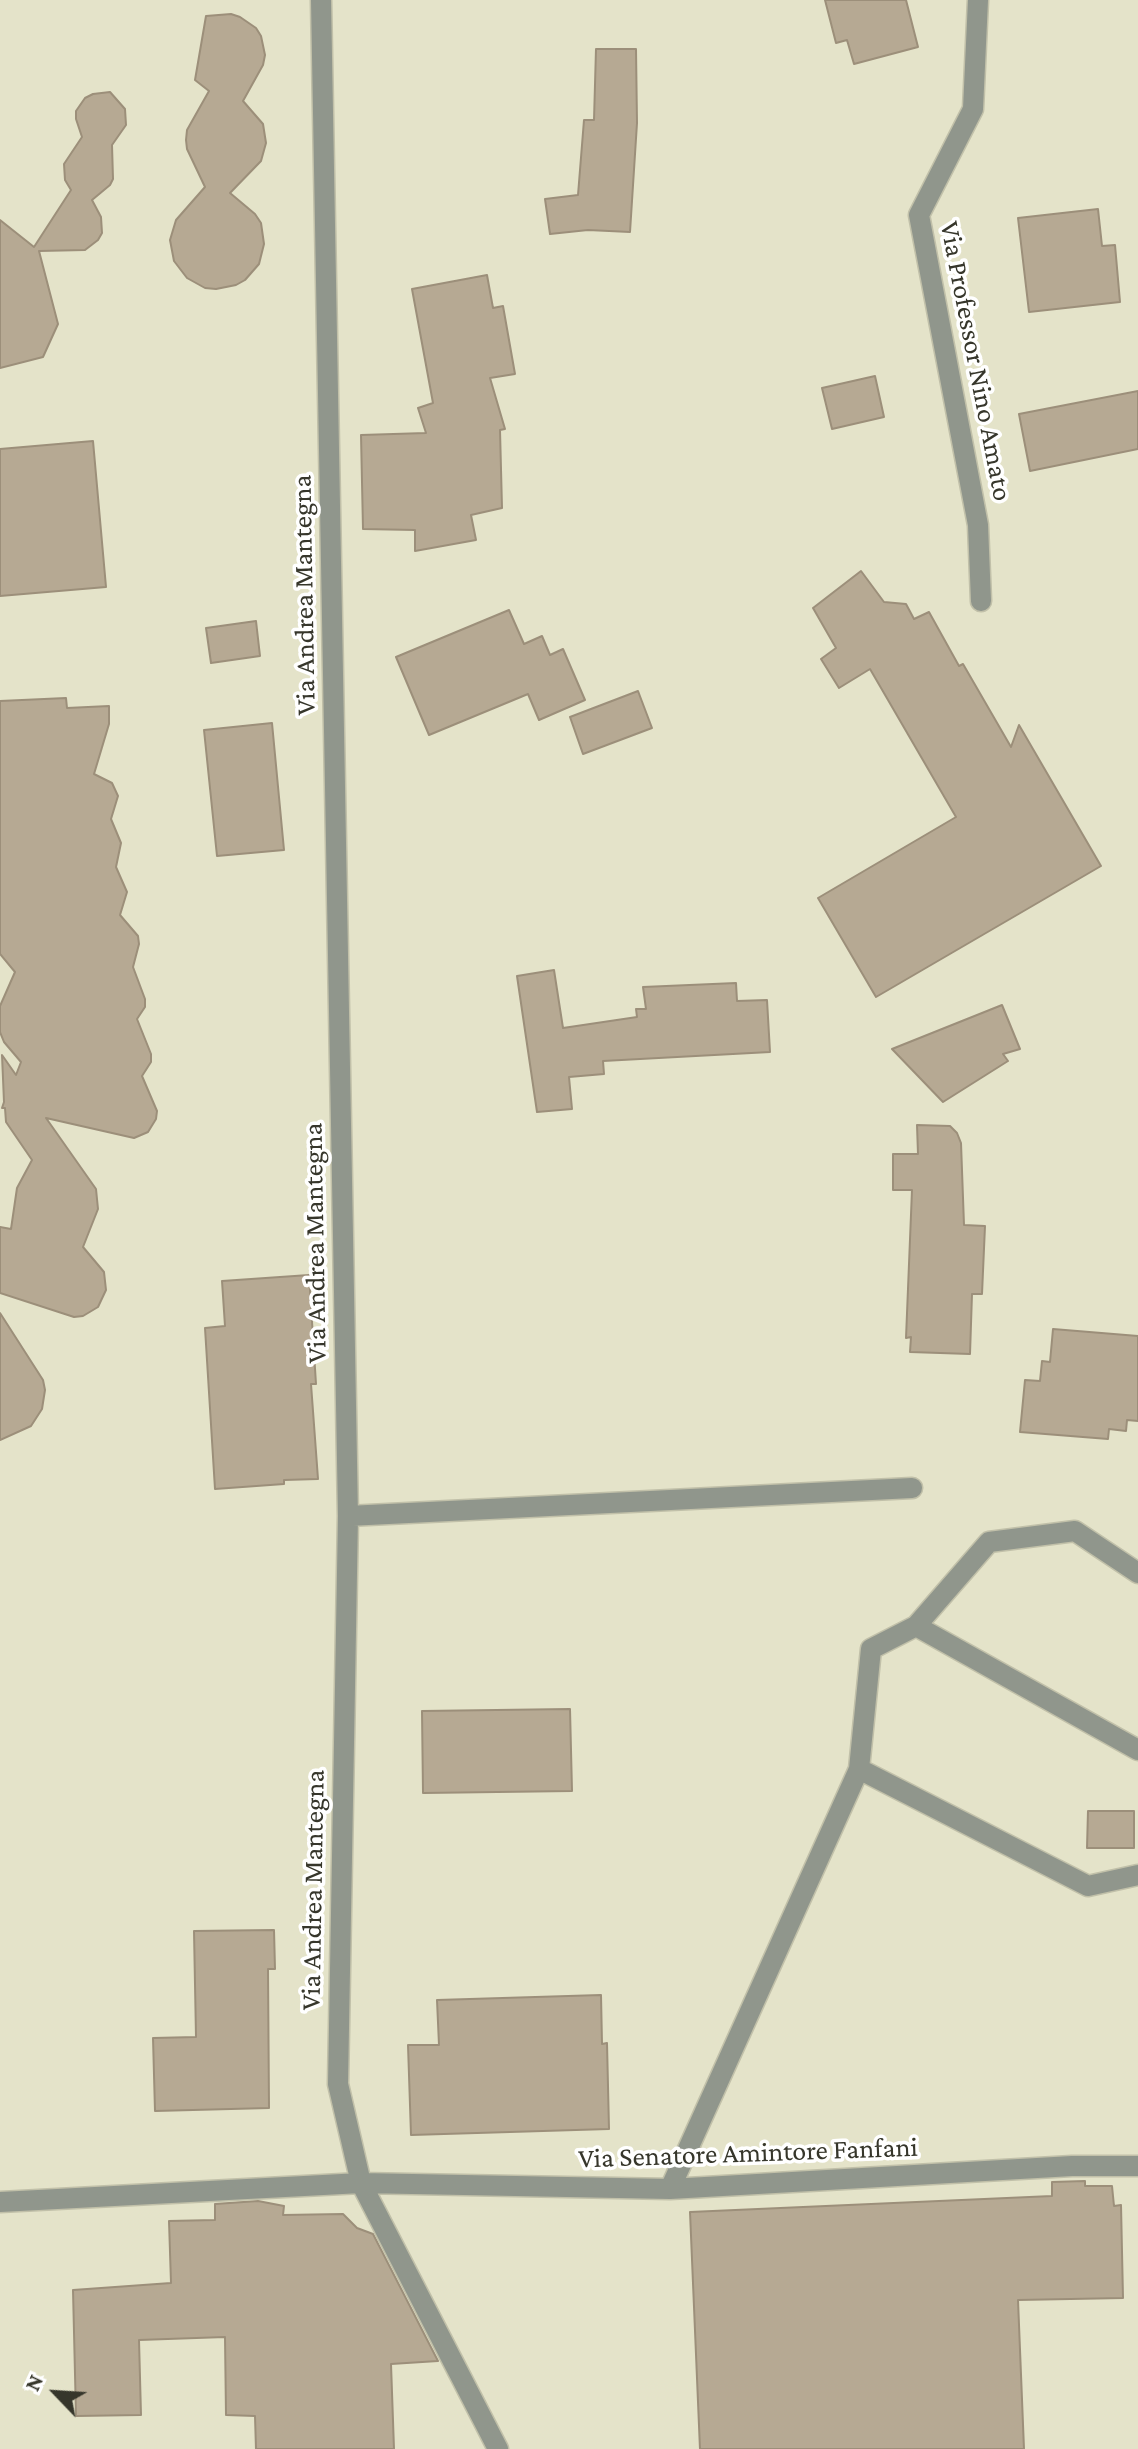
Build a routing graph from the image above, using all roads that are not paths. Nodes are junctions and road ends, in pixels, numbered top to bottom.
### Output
1 (321, 0) edge
2 (978, 0) edge
3 (981, 601) dead end
4 (912, 1488) dead end
5 (348, 1516) junction
6 (1138, 1573) edge
7 (916, 1626) junction
8 (1138, 1750) edge
9 (859, 1769) junction
10 (1138, 1875) edge
11 (1138, 2166) edge
12 (361, 2183) junction
13 (670, 2189) junction
14 (0, 2202) edge
15 (498, 2449) edge

1 - 5 street, Via Andrea Mantegna
2 - 3 street, Via Professor Nino Amato
4 - 5 street
5 - 12 street, Via Andrea Mantegna
6 - 7 street
7 - 8 street
7 - 9 street
9 - 10 street
9 - 13 street
11 - 13 street, Via Senatore Amintore Fanfani
12 - 13 street, Via Senatore Amintore Fanfani
12 - 14 street, Via Senatore Amintore Fanfani
12 - 15 street, Via Andrea Mantegna

